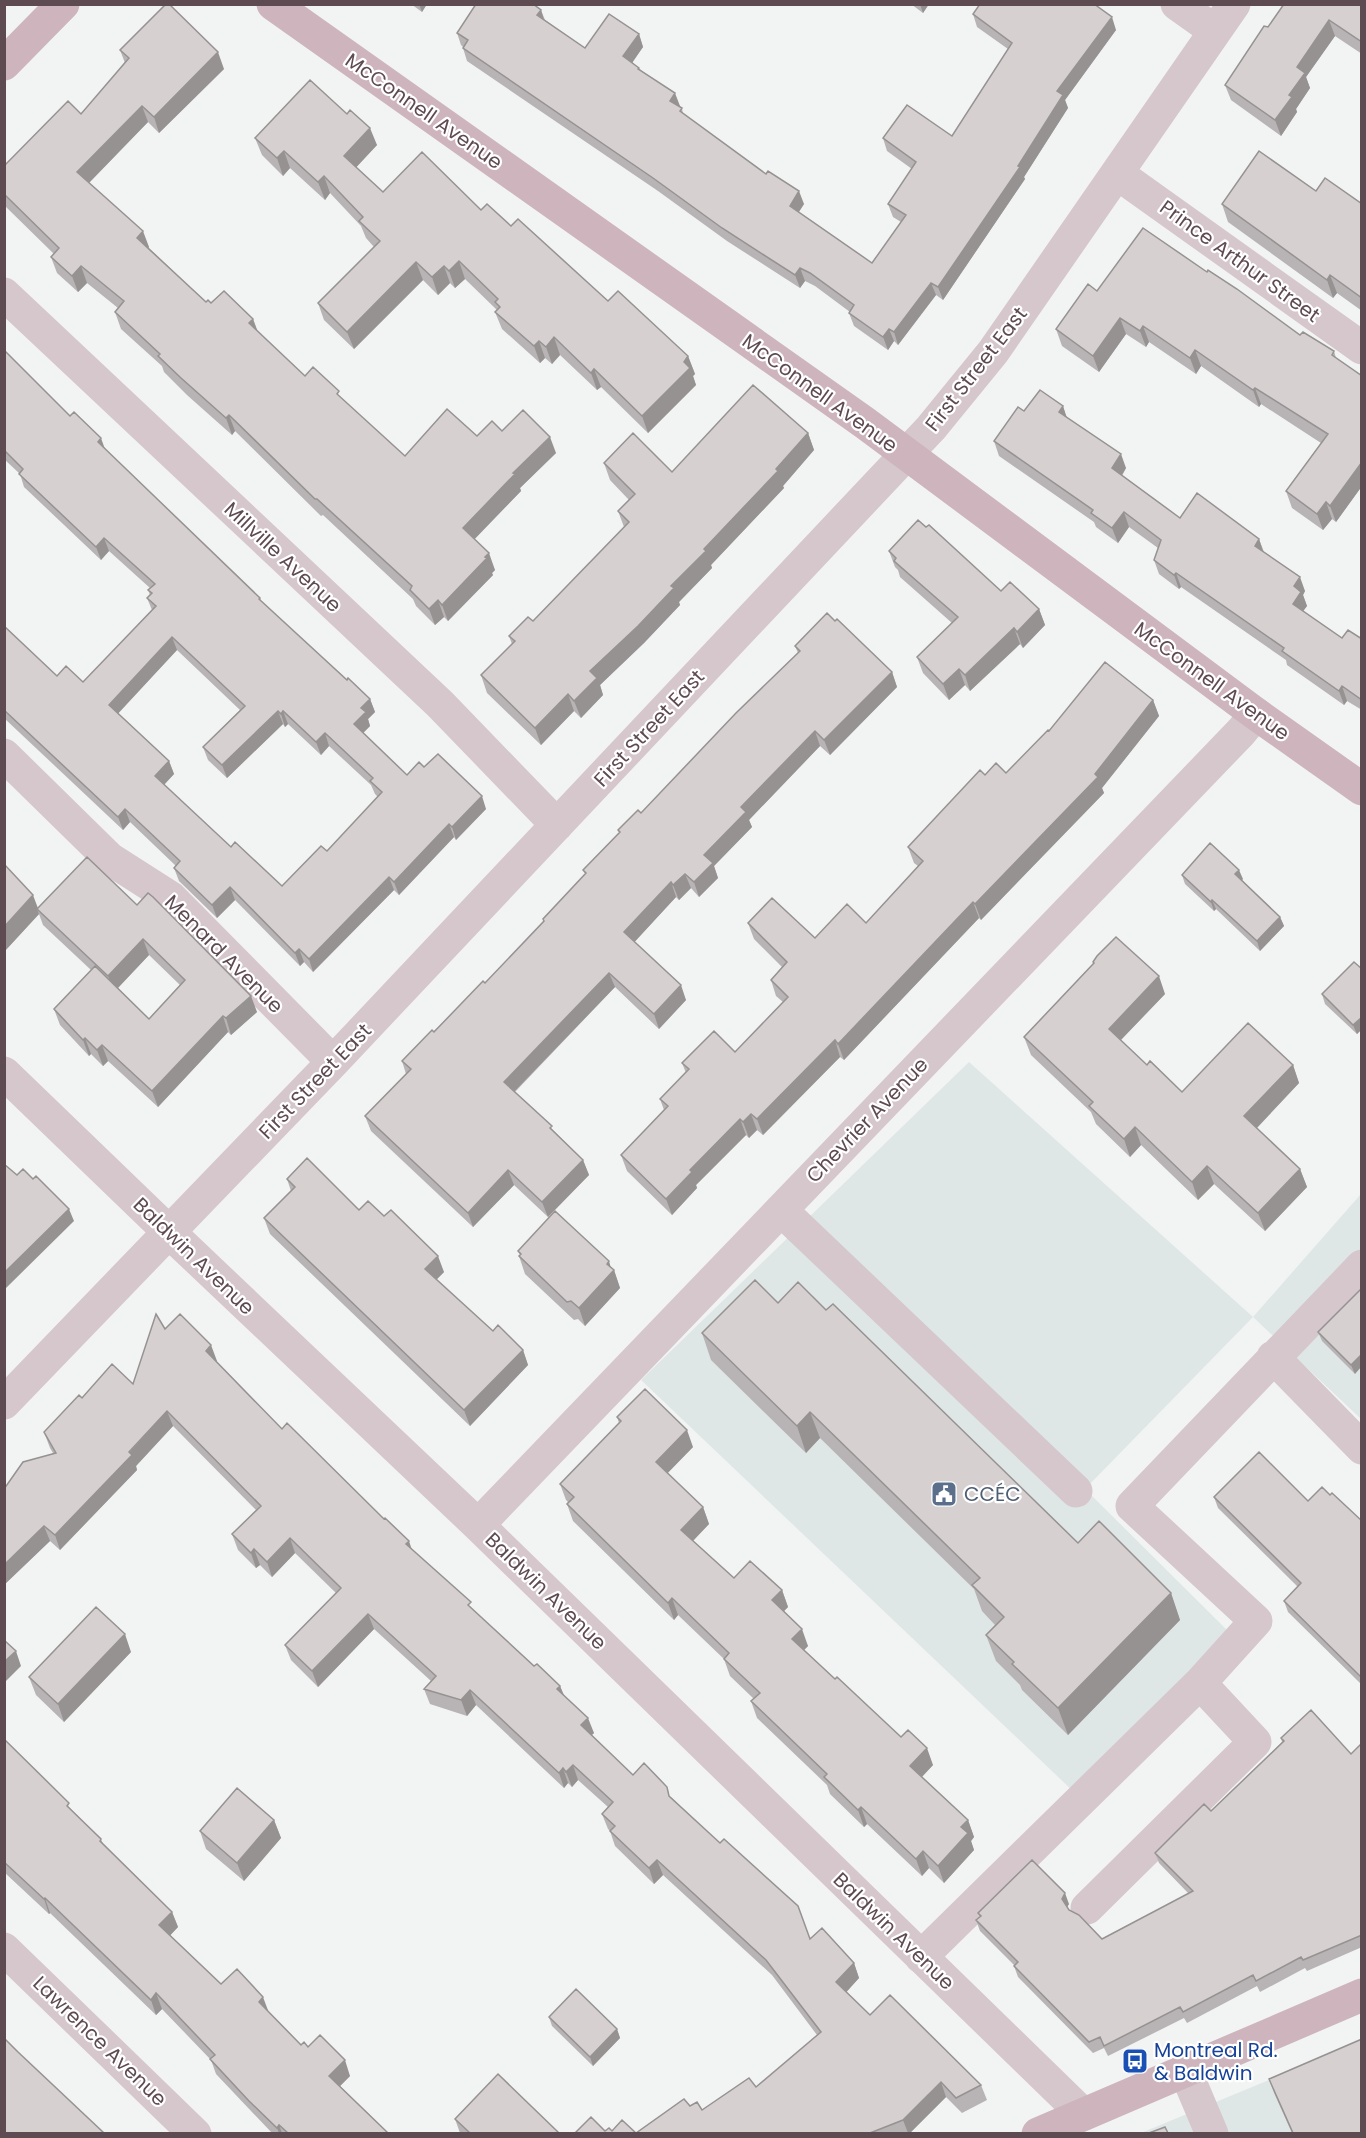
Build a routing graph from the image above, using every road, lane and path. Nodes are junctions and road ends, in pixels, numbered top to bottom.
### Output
1 (63, 4) edge
2 (273, 4) edge
3 (1177, 4) edge
4 (1234, 4) edge
5 (1215, 31) junction
6 (4, 64) edge
7 (1118, 174) junction
8 (4, 294) edge
9 (1362, 348) edge
10 (907, 455) junction
11 (1256, 714) junction
12 (4, 755) edge
13 (1362, 789) edge
14 (557, 825) junction
15 (333, 1062) junction
16 (4, 1073) edge
17 (782, 1210) junction
18 (170, 1233) junction
19 (1362, 1266) edge
20 (1273, 1358) junction
21 (6, 1399) edge
22 (1362, 1448) edge
23 (1076, 1491) dead end
24 (478, 1525) junction
25 (1200, 1683) junction
26 (1087, 1908) dead end
27 (4, 1949) edge
28 (921, 1957) junction
29 (1362, 1995) edge
30 (1185, 2070) junction
31 (1083, 2114) junction
32 (195, 2133) edge
33 (1038, 2133) edge
34 (1212, 2133) edge

1 - 6 main road
2 - 10 main road, McConnell Avenue
3 - 5 street
4 - 5 street, First Street East
5 - 7 street, First Street East
7 - 9 street, Prince Arthur Street
7 - 10 street, First Street East
8 - 14 street, Millville Avenue
10 - 11 main road, McConnell Avenue
10 - 14 street, First Street East
11 - 13 main road, McConnell Avenue
11 - 17 street, Chevrier Avenue
12 - 15 street, Menard Avenue
14 - 15 street, First Street East
15 - 18 street, First Street East
16 - 18 street, Baldwin Avenue
17 - 23 street
17 - 24 street, Chevrier Avenue
18 - 21 street, First Street East
18 - 24 street, Baldwin Avenue
19 - 20 street
20 - 22 street
20 - 25 street
24 - 28 street, Baldwin Avenue
25 - 26 street
25 - 28 street
27 - 32 street, Lawrence Avenue
28 - 31 street, Baldwin Avenue
29 - 30 main road
30 - 31 main road
30 - 34 street
31 - 33 main road

